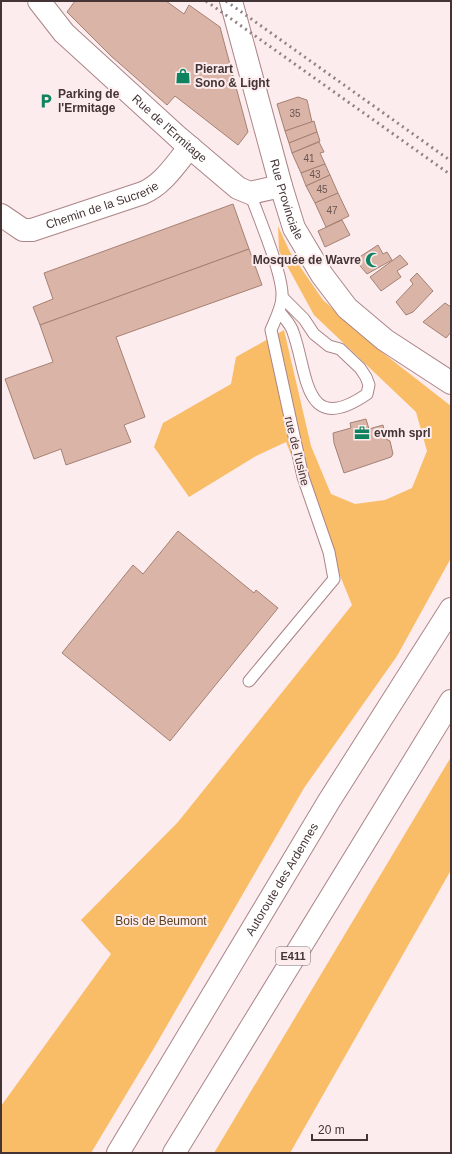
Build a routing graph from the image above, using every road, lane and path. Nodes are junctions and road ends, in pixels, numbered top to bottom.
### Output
1 (39, 1) edge
2 (231, 1) edge
3 (190, 147) junction
4 (281, 186) junction
5 (250, 193) junction
6 (1, 215) edge
7 (282, 297) junction
8 (279, 312) junction
9 (451, 383) edge
10 (451, 609) edge
11 (249, 681) dead end
12 (451, 701) edge
13 (118, 1153) edge
14 (174, 1153) edge

1 - 3 main road, Rue de l'Ermitage
2 - 4 main road, Rue Provinciale
3 - 5 main road, Rue de l'Ermitage
3 - 6 main road, Chemin de la Sucrerie
4 - 5 main road
4 - 9 main road, Rue Provinciale
5 - 7 lane, rue de l'usine
7 - 8 lane, rue de l'usine
7 - 8 lane
8 - 11 lane, rue de l'usine
10 - 13 main road, Autoroute des Ardennes
12 - 14 main road, E411

